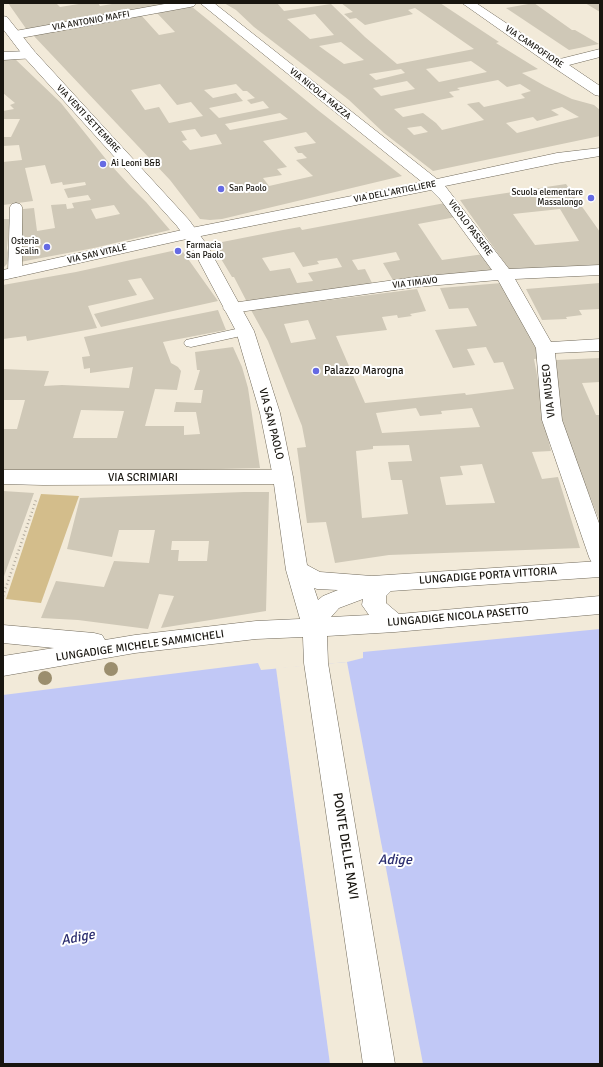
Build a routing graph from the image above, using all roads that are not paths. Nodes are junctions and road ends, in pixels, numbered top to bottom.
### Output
1 (190, 3) edge
2 (206, 3) edge
3 (473, 4) edge
4 (3, 20) edge
5 (15, 35) junction
6 (600, 54) edge
7 (3, 56) edge
8 (30, 56) junction
9 (558, 64) junction
10 (600, 92) edge
11 (600, 152) edge
12 (434, 184) junction
13 (16, 207) dead end
14 (191, 233) junction
15 (600, 270) edge
16 (9, 274) edge
17 (504, 274) junction
18 (232, 308) junction
19 (245, 331) junction
20 (191, 343) dead end
21 (600, 345) edge
22 (545, 348) junction
23 (3, 477) edge
24 (283, 477) junction
25 (600, 557) edge
26 (600, 569) edge
27 (297, 570) junction
28 (380, 583) junction
29 (307, 602) junction
30 (600, 605) edge
31 (395, 623) junction
32 (276, 628) junction
33 (315, 628) junction
34 (3, 634) edge
35 (135, 644) junction
36 (3, 666) edge
37 (379, 1064) edge

1 - 5 street, VIA ANTONIO MAFFI
2 - 12 street, VIA NICOLA MAZZA
3 - 9 street, VIA CAMPOFIORE
4 - 5 street, VIA VENTI SETTEMBRE
5 - 8 street, VIA VENTI SETTEMBRE
6 - 9 street
7 - 8 street
8 - 14 street, VIA VENTI SETTEMBRE
9 - 10 street, VIA CAMPOFIORE
11 - 12 street, VIA DELL'ARTIGLIERE
12 - 14 street, VIA DELL'ARTIGLIERE
12 - 17 street, VICOLO PASSERE
13 - 16 lane
14 - 16 street, VIA SAN VITALE
14 - 18 street, VIA SAN PAOLO
15 - 17 street, VIA TIMAVO
17 - 18 street, VIA TIMAVO
17 - 22 street, VIA MUSEO
18 - 19 street, VIA SAN PAOLO
19 - 20 lane
19 - 24 street, VIA SAN PAOLO
21 - 22 street
22 - 25 street, VIA MUSEO
23 - 24 street, VIA SCRIMIARI
24 - 27 street, VIA SAN PAOLO
26 - 28 street, LUNGADIGE PORTA VITTORIA
27 - 28 street, LUNGADIGE PORTA VITTORIA
27 - 29 street, VIA SAN PAOLO
28 - 29 street, LUNGADIGE PORTA VITTORIA
28 - 31 street
28 - 33 street, LUNGADIGE PORTA VITTORIA
29 - 32 street
29 - 33 street, VIA SAN PAOLO
30 - 31 street, LUNGADIGE NICOLA PASETTO
31 - 33 street, LUNGADIGE NICOLA PASETTO
32 - 33 street, LUNGADIGE MICHELE SAMMICHELI
32 - 35 street, LUNGADIGE MICHELE SAMMICHELI
33 - 37 street, PONTE DELLE NAVI
34 - 35 street
35 - 36 street, LUNGADIGE MICHELE SAMMICHELI

